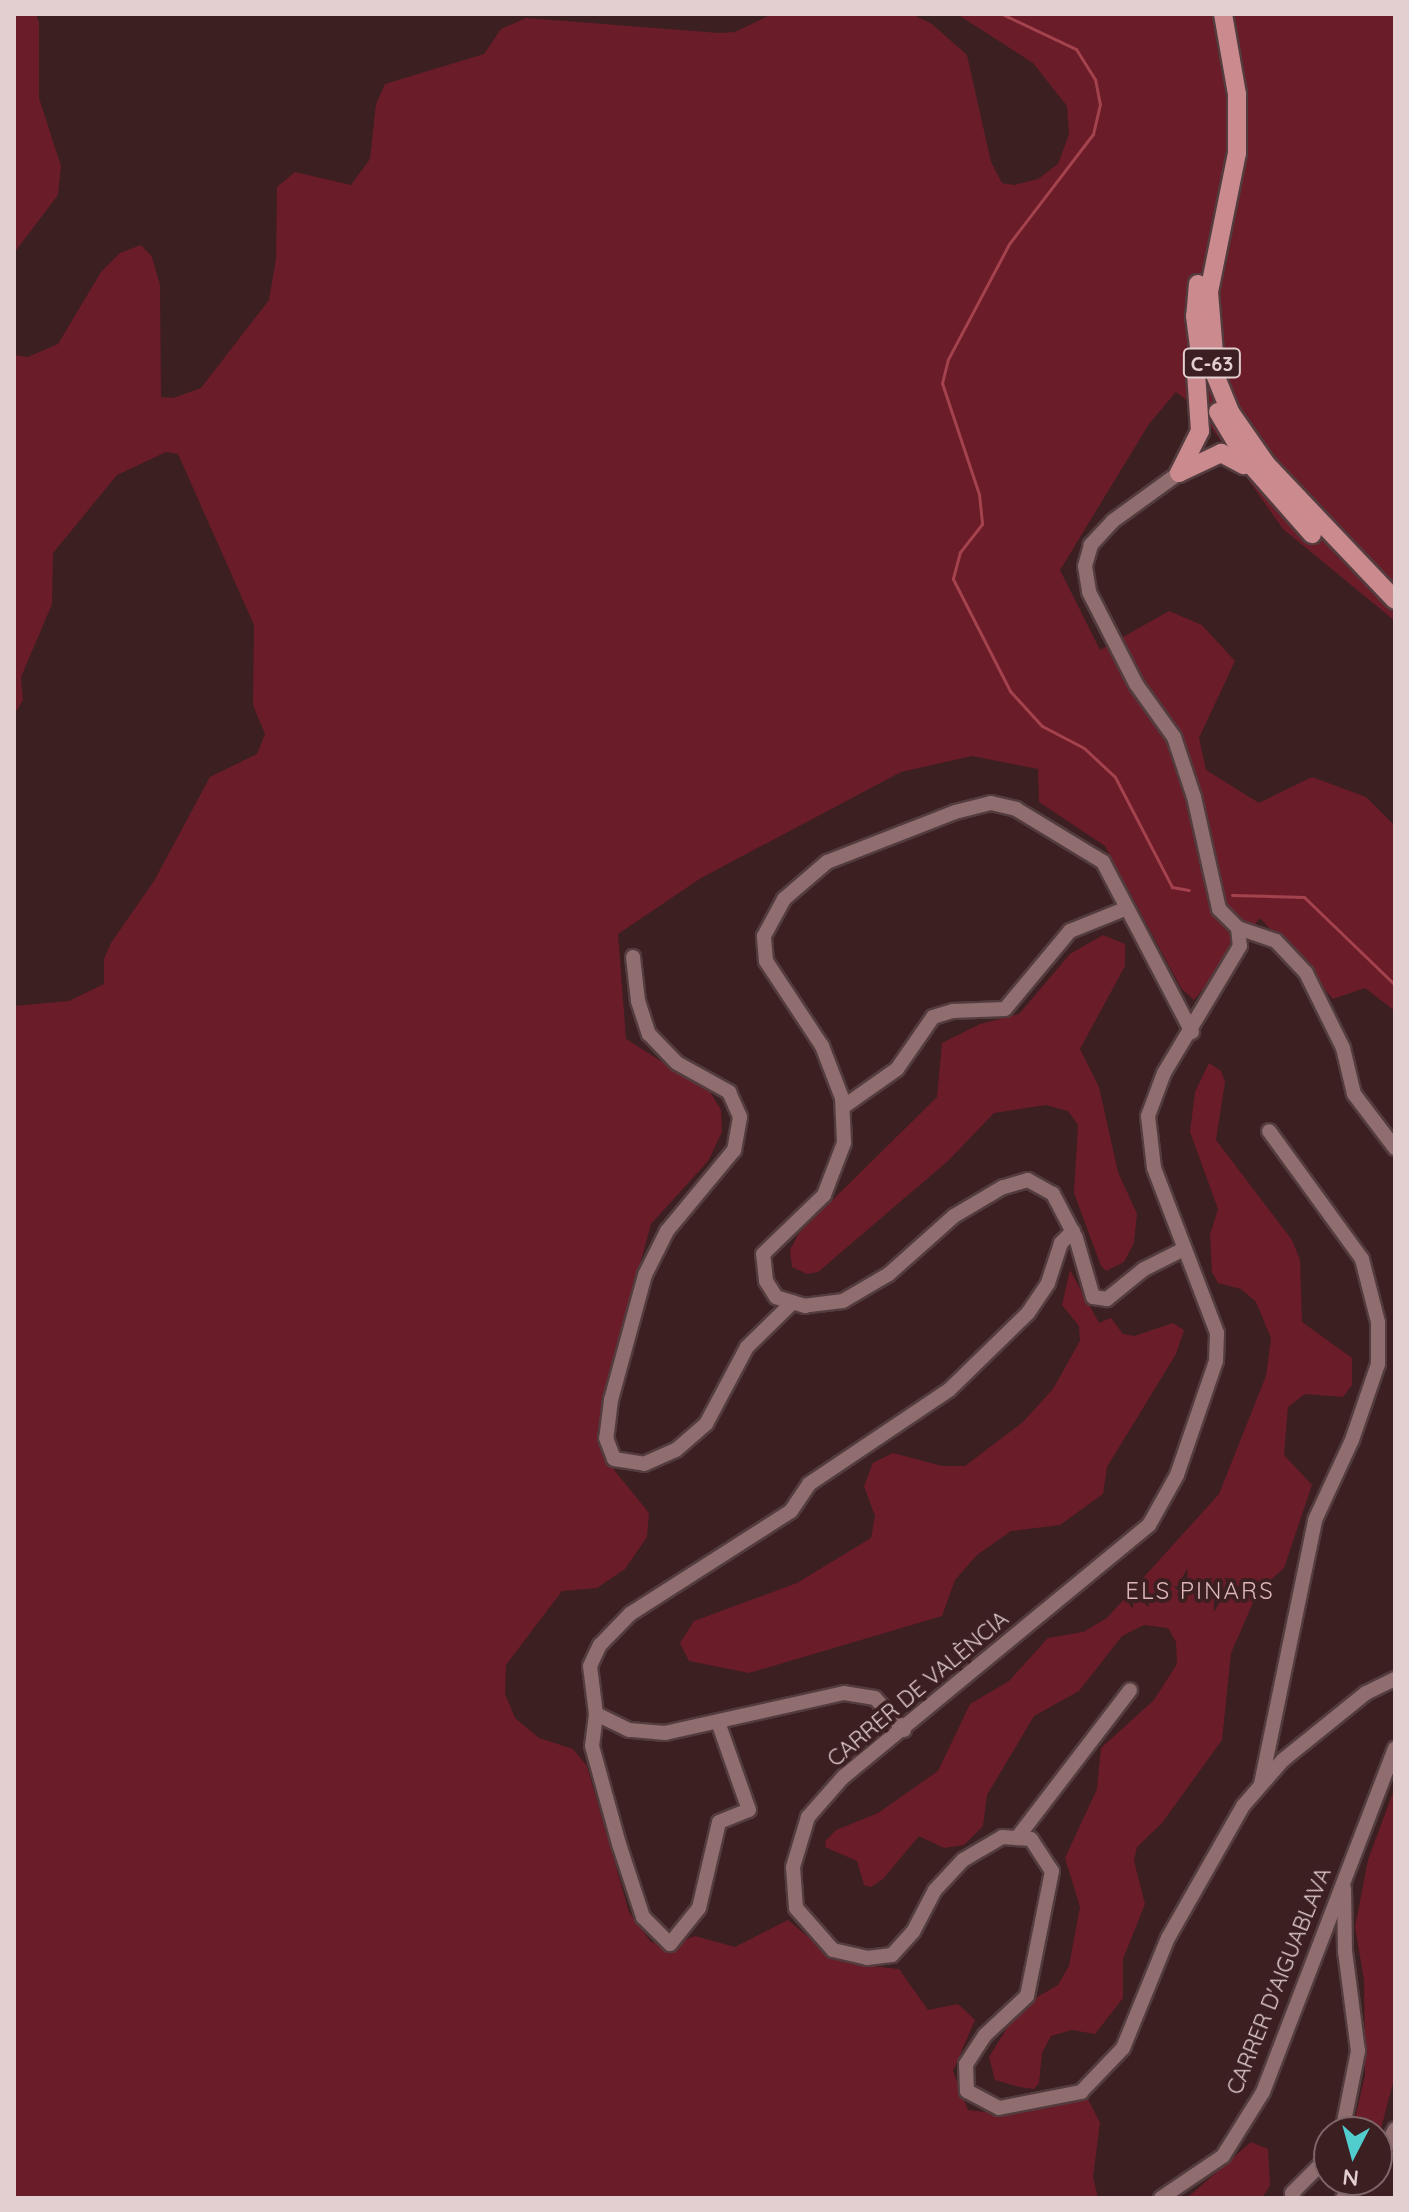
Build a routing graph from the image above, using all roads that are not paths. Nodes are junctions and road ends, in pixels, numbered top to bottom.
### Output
1 (1223, 14) edge
2 (1236, 134) junction
3 (1209, 292) junction
4 (1195, 316) junction
5 (1198, 438) junction
6 (1224, 441) junction
7 (1179, 473) junction
8 (1342, 551) junction
9 (1395, 600) edge
10 (1395, 615) edge
11 (1127, 908) junction
12 (1238, 928) junction
13 (633, 957) dead end
14 (1192, 1032) junction
15 (843, 1107) junction
16 (1269, 1131) dead end
17 (1395, 1148) edge
18 (1073, 1231) junction
19 (1184, 1249) junction
20 (793, 1302) junction
21 (1395, 1679) edge
22 (1130, 1690) dead end
23 (596, 1714) junction
24 (718, 1722) junction
25 (904, 1730) junction
26 (1395, 1748) edge
27 (1261, 1786) junction
28 (1017, 1838) junction
29 (1344, 1879) junction
30 (1345, 2116) edge
31 (1313, 2172) edge
32 (1161, 2198) edge
33 (1294, 2198) edge

1 - 2 main road, C-63
2 - 3 main road, C-63
2 - 4 main road, C-63
3 - 6 main road, C-63
3 - 8 main road, C-63
4 - 5 main road, C-63
4 - 6 main road, C-63
5 - 6 main road
5 - 6 main road
5 - 7 main road, C-63
6 - 7 main road
6 - 8 main road, C-63
6 - 10 main road
7 - 12 street
8 - 9 main road, C-63
11 - 14 street
11 - 15 street
11 - 15 street
12 - 14 street, CARRER DE VALÈNCIA
12 - 17 street
13 - 20 street
14 - 19 street, CARRER DE VALÈNCIA
15 - 20 street
16 - 27 street
18 - 19 street
18 - 20 street
18 - 23 street
19 - 25 street, CARRER DE VALÈNCIA
21 - 27 street
22 - 28 street
23 - 24 street
23 - 24 street
24 - 25 street
25 - 28 street, CARRER DE VALÈNCIA
26 - 29 street, CARRER D'AIGUABLAVA
27 - 28 street
29 - 30 street
29 - 32 street, CARRER D'AIGUABLAVA
31 - 33 street

